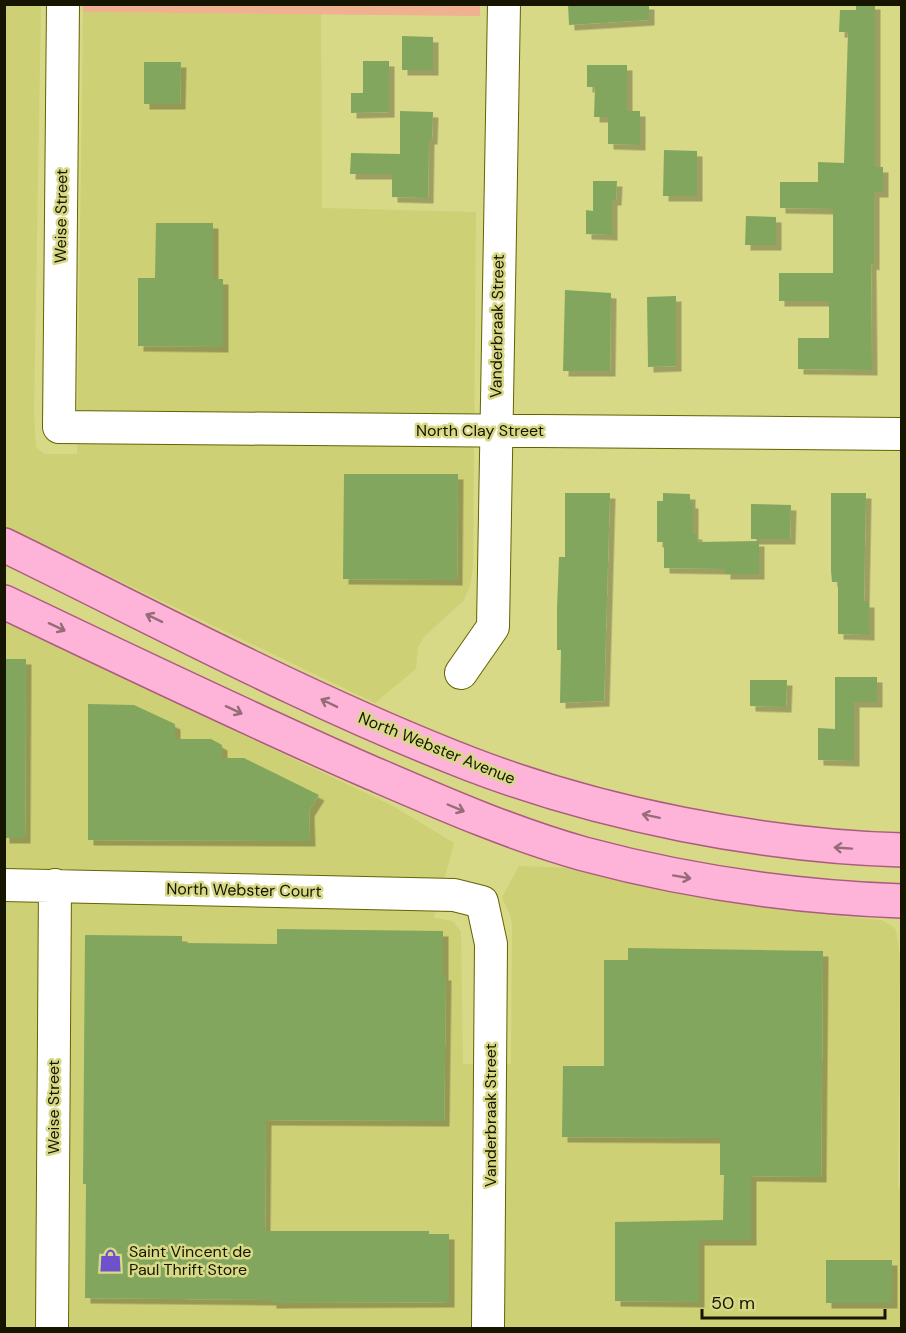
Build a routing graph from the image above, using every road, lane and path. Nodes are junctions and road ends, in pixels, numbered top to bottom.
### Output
1 (63, 4) edge
2 (504, 4) edge
3 (59, 427) joint
4 (495, 430) junction
5 (902, 434) edge
6 (4, 545) edge
7 (4, 602) edge
8 (460, 673) dead end
9 (902, 850) edge
10 (4, 885) edge
11 (55, 885) junction
12 (902, 901) edge
13 (482, 902) joint
14 (52, 1329) edge
15 (488, 1329) edge

1 - 3 street, Weise Street
2 - 4 street, Vanderbraak Street
3 - 4 street, North Clay Street
4 - 5 street, North Clay Street
4 - 8 street, Vanderbraak Street
9 -> 6 main road, North Webster Avenue
7 -> 12 main road
10 - 11 street, North Webster Court
11 - 13 street, North Webster Court
11 - 14 street, Weise Street
13 - 15 street, Vanderbraak Street

